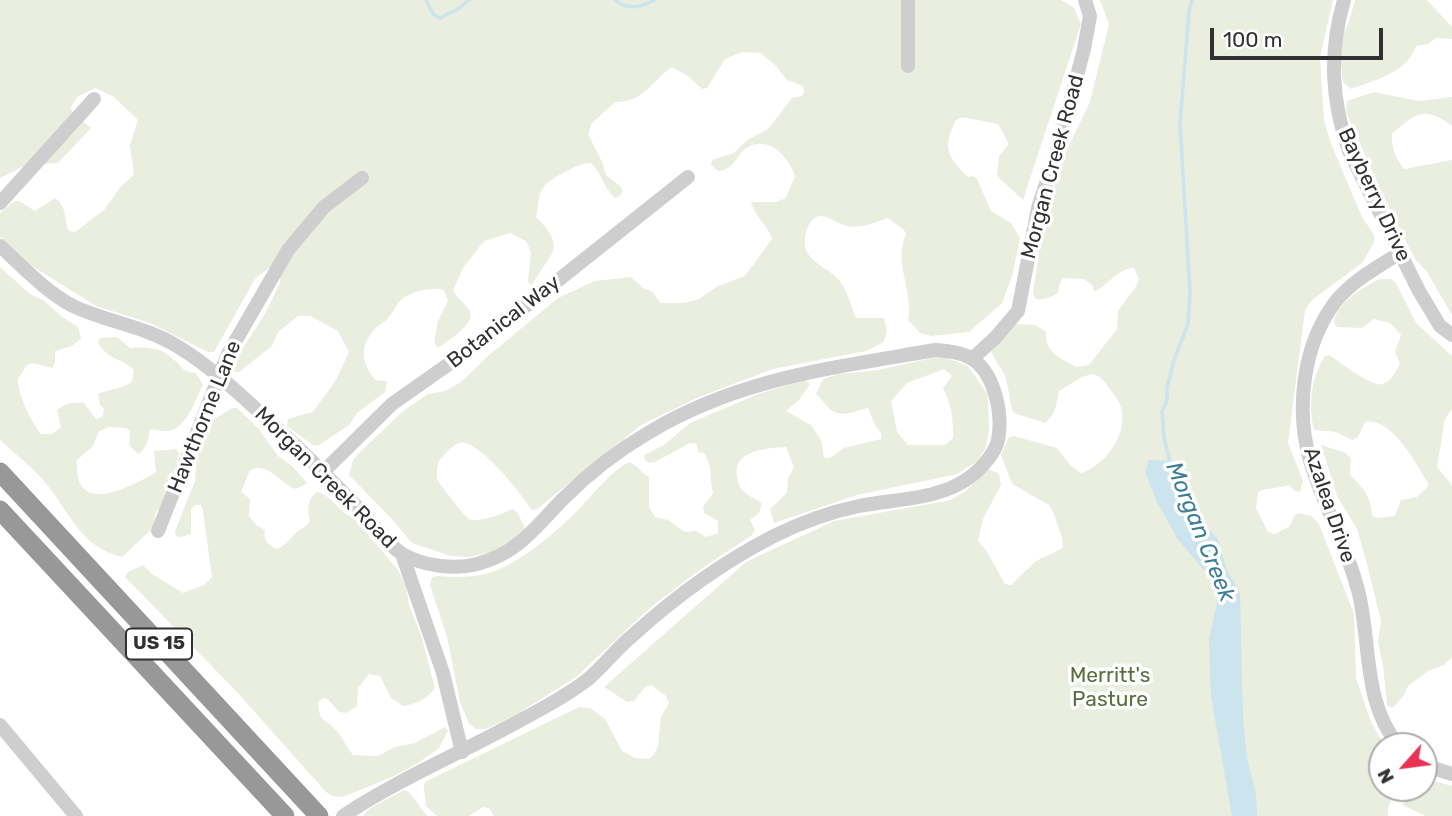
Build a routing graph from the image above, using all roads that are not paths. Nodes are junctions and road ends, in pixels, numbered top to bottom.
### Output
1 (908, 0) edge
2 (1085, 0) edge
3 (1344, 0) edge
4 (908, 66) dead end
5 (94, 99) dead end
6 (688, 177) dead end
7 (362, 178) dead end
8 (0, 203) edge
9 (0, 246) edge
10 (1400, 253) junction
11 (1452, 335) edge
12 (972, 359) junction
13 (219, 376) junction
14 (324, 471) junction
15 (0, 472) edge
16 (0, 510) edge
17 (158, 531) dead end
18 (402, 554) junction
19 (0, 725) edge
20 (1389, 732) edge
21 (462, 752) junction
22 (76, 816) edge
23 (285, 816) edge
24 (319, 816) edge
25 (343, 816) edge

1 - 4 street
2 - 12 street, Morgan Creek Road
3 - 10 street, Bayberry Drive
5 - 8 street
6 - 14 street, Botanical Way
7 - 13 street, Hawthorne Lane
9 - 13 street, Morgan Creek Road
10 - 11 street, Bayberry Drive
10 - 20 street, Azalea Drive
12 - 18 street, Morgan Creek Road
12 - 21 street
13 - 14 street, Morgan Creek Road
13 - 17 street, Hawthorne Lane
14 - 18 street, Morgan Creek Road
15 - 24 highway, US 15
16 - 23 highway, US 15
18 - 21 street
19 - 22 street
21 - 25 street

